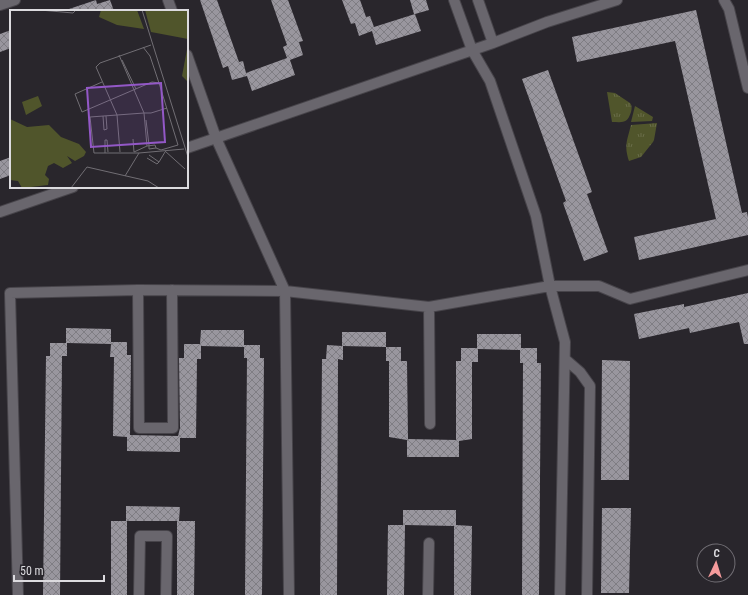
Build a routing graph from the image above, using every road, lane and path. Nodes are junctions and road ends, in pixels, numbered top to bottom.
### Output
1 (15, 0) edge
2 (168, 0) edge
3 (454, 0) edge
4 (478, 0) edge
5 (617, 0) edge
6 (724, 0) edge
7 (0, 5) edge
8 (172, 10) edge
9 (493, 43) junction
10 (472, 50) junction
11 (188, 58) edge
12 (748, 88) edge
13 (216, 138) junction
14 (188, 148) edge
15 (70, 188) edge
16 (0, 212) edge
17 (748, 270) edge
18 (550, 286) junction
19 (138, 290) junction
20 (172, 290) junction
21 (285, 291) junction
22 (429, 307) junction
23 (565, 360) junction
24 (430, 424) dead end
25 (429, 543) dead end
26 (18, 595) edge
27 (139, 595) edge
28 (166, 595) edge
29 (289, 595) edge
30 (428, 595) edge
31 (560, 595) edge
32 (587, 595) edge

1 - 7 lane
2 - 8 lane
3 - 10 lane
4 - 9 lane
5 - 9 lane
6 - 12 lane
9 - 10 lane
10 - 13 lane
10 - 18 lane
11 - 13 lane
13 - 14 lane
13 - 21 lane
15 - 16 lane
17 - 18 lane
18 - 22 lane
18 - 23 lane
19 - 20 lane
19 - 20 lane
19 - 26 lane
20 - 21 lane
21 - 22 lane
21 - 29 lane
22 - 24 lane
23 - 31 lane
23 - 32 lane
25 - 30 lane
27 - 28 lane

